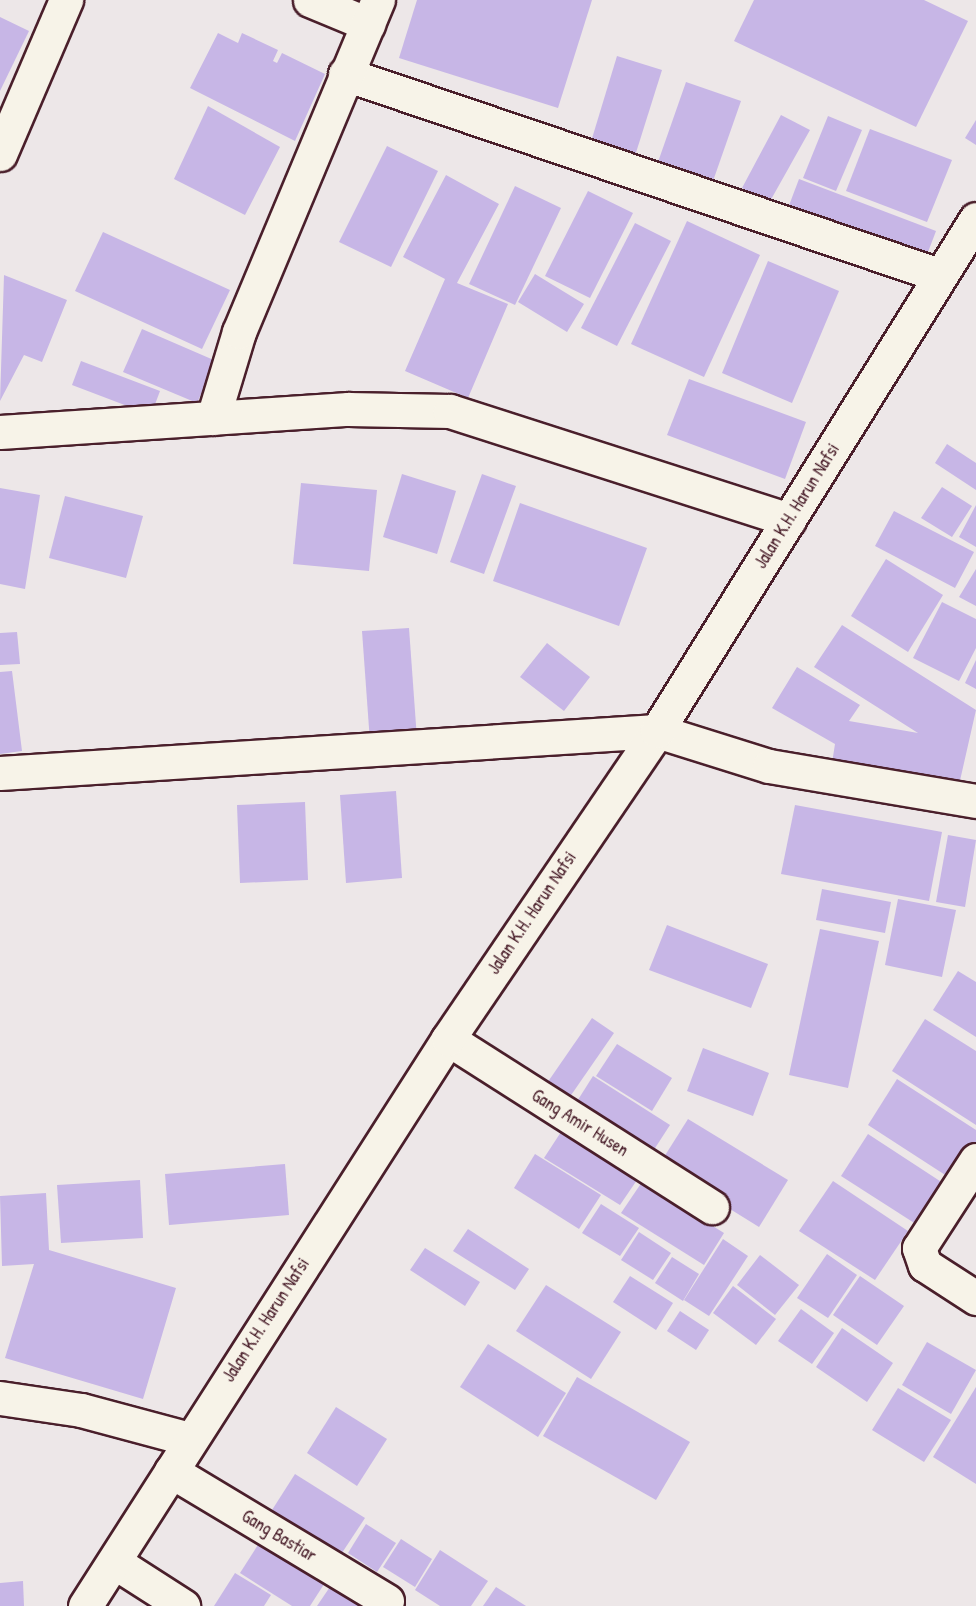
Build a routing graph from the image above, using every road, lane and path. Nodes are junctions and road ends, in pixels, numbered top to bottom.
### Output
1 (66, 0) edge
2 (310, 0) edge
3 (373, 12) edge
4 (345, 74) junction
5 (0, 154) edge
6 (976, 219) edge
7 (939, 275) junction
8 (213, 418) junction
9 (0, 432) edge
10 (789, 520) junction
11 (657, 731) junction
12 (0, 773) edge
13 (976, 801) edge
14 (448, 1040) junction
15 (976, 1160) edge
16 (712, 1207) dead end
17 (976, 1298) edge
18 (0, 1398) edge
19 (189, 1439) junction
20 (171, 1471) junction
21 (116, 1563) junction
22 (387, 1601) dead end
23 (85, 1606) edge
24 (183, 1606) edge

1 - 5 street
2 - 3 street
3 - 4 street
4 - 7 street
4 - 8 street
6 - 7 street, Jalan K.H. Harun Nafsi
7 - 10 street, Jalan K.H. Harun Nafsi
8 - 9 street
8 - 10 street
10 - 11 street, Jalan K.H. Harun Nafsi
11 - 12 street
11 - 13 street
11 - 14 street, Jalan K.H. Harun Nafsi
14 - 16 street, Gang Amir Husen
14 - 19 street, Jalan K.H. Harun Nafsi
15 - 17 street
18 - 19 street
19 - 20 street, Jalan K.H. Harun Nafsi
20 - 21 street, Jalan K.H. Harun Nafsi
20 - 22 street, Gang Bastiar
21 - 23 street, Jalan K.H. Harun Nafsi
21 - 24 street

